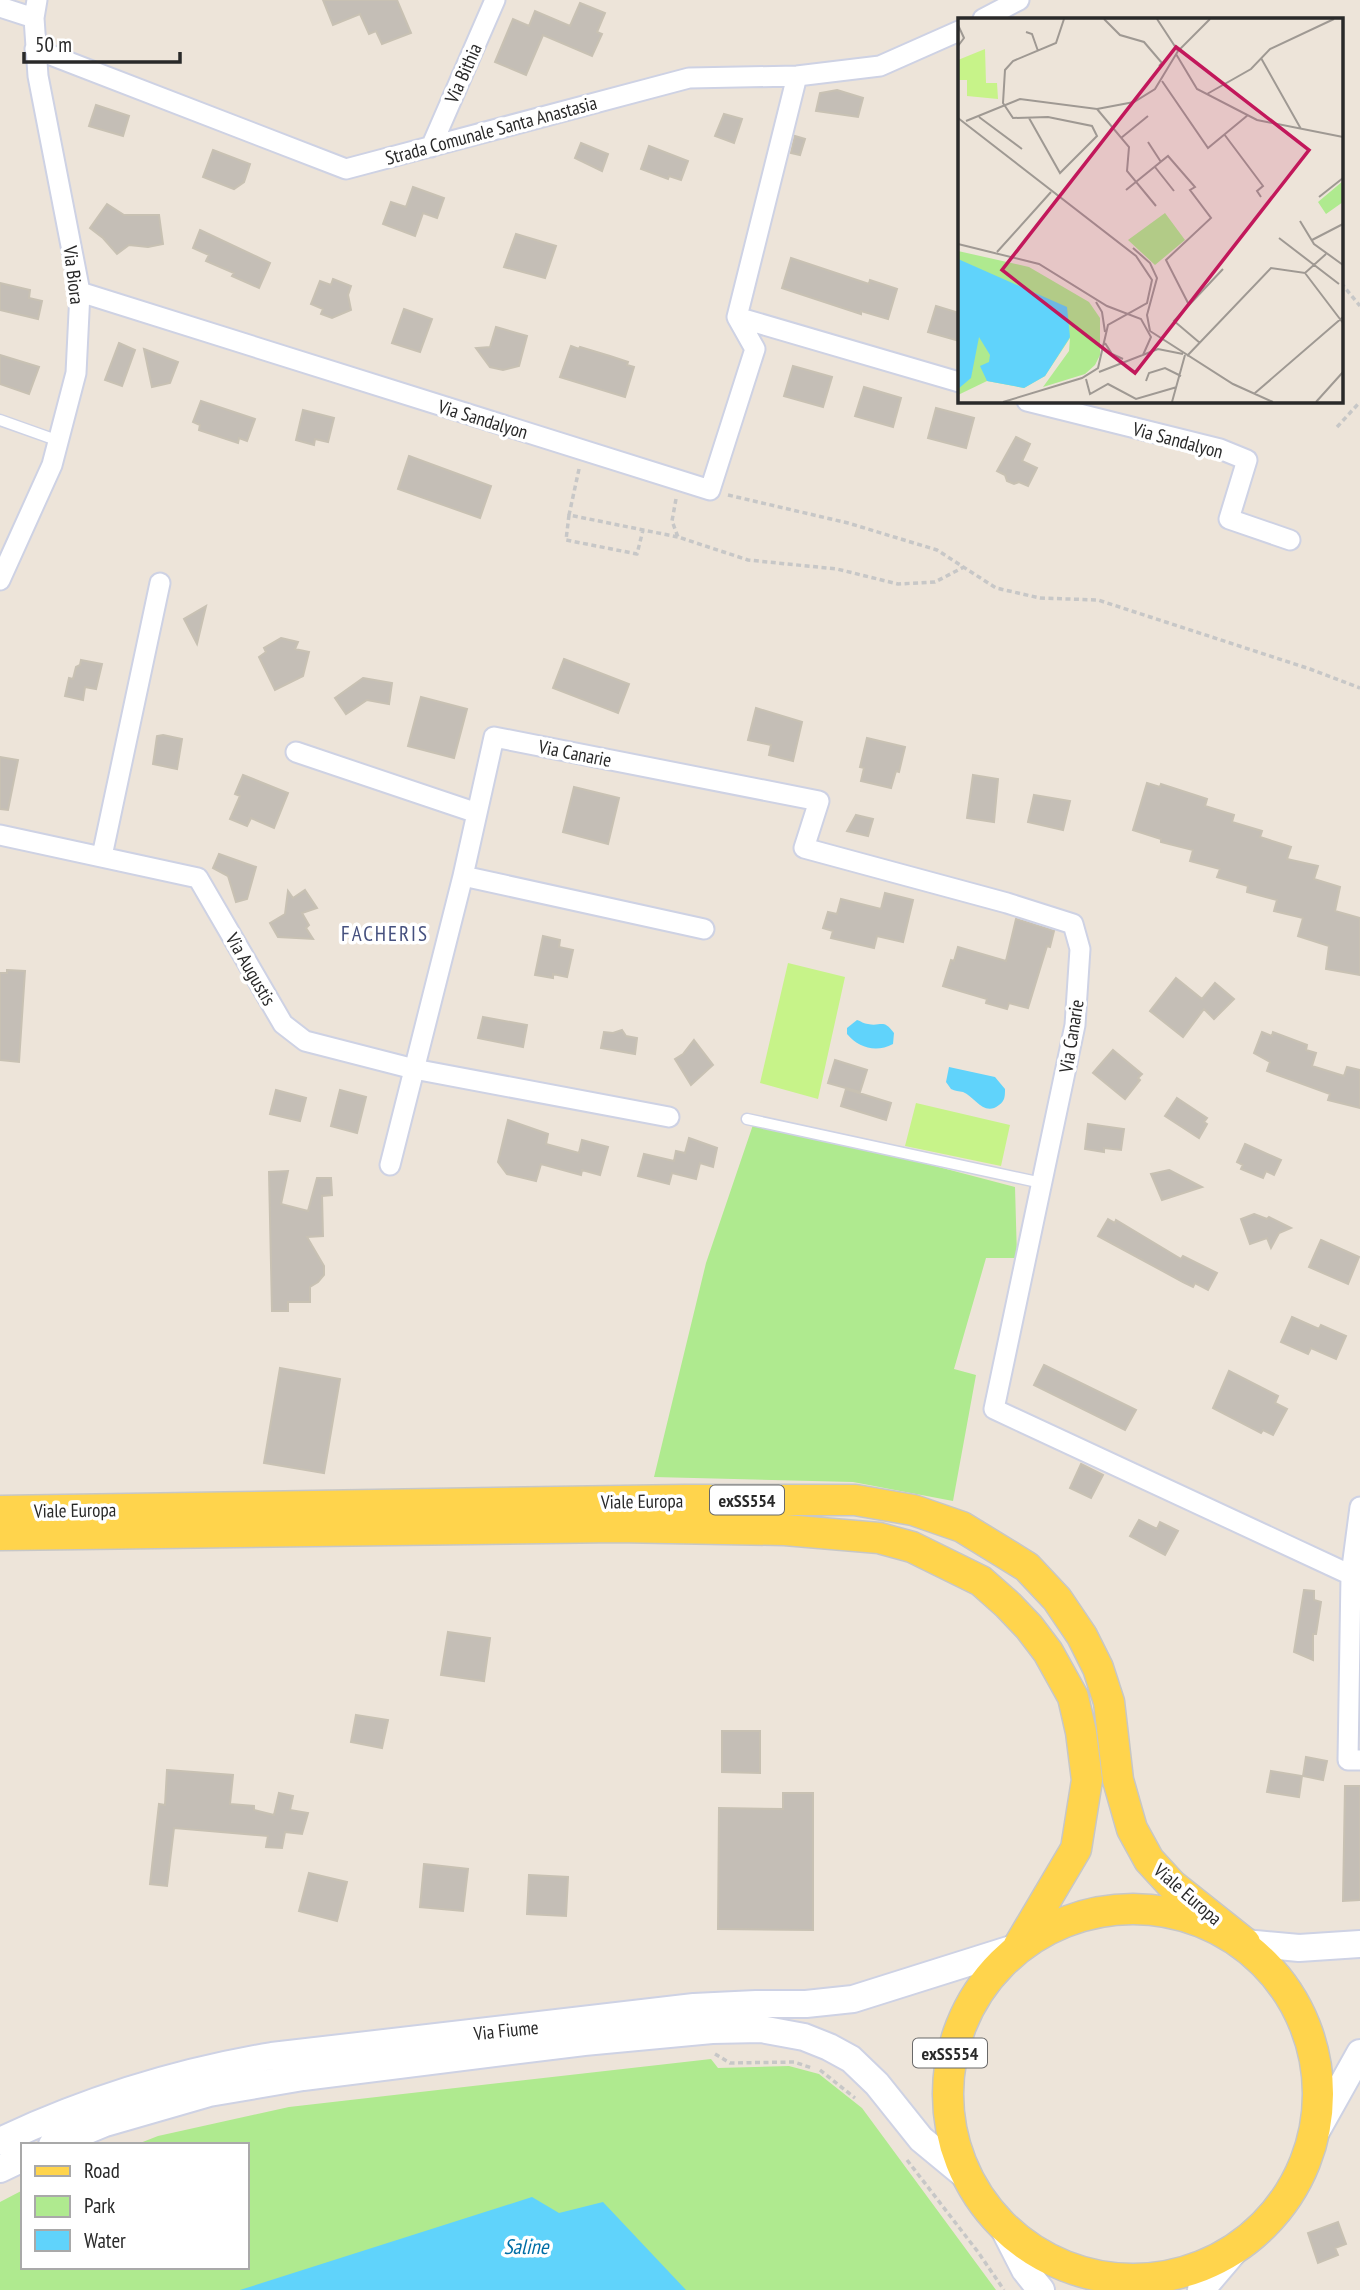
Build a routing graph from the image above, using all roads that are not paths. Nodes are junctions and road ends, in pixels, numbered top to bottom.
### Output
1 (495, 0) edge
2 (1019, 0) edge
3 (0, 7) edge
4 (35, 9) edge
5 (985, 18) edge
6 (958, 32) edge
7 (36, 49) junction
8 (797, 76) junction
9 (431, 146) junction
10 (80, 292) junction
11 (737, 317) junction
12 (958, 382) edge
13 (1031, 402) edge
14 (0, 420) edge
15 (60, 441) junction
16 (1290, 540) dead end
17 (0, 580) edge
18 (160, 583) dead end
19 (296, 752) dead end
20 (477, 813) junction
21 (0, 835) edge
22 (102, 856) junction
23 (463, 876) junction
24 (704, 929) dead end
25 (414, 1069) junction
26 (668, 1117) dead end
27 (747, 1119) dead end
28 (390, 1165) dead end
29 (1042, 1183) junction
30 (1360, 1507) edge
31 (0, 1511) edge
32 (0, 1535) edge
33 (1351, 1575) junction
34 (1360, 1760) edge
35 (1245, 1943) junction
36 (1360, 1944) edge
37 (1018, 1947) junction
38 (1360, 2053) edge
39 (1317, 2130) junction
40 (0, 2141) edge
41 (57, 2143) edge
42 (21, 2159) edge
43 (0, 2169) edge
44 (967, 2177) junction
45 (1004, 2229) junction
46 (1236, 2249) junction
47 (1041, 2290) edge
48 (1200, 2290) edge

1 - 9 street, Via Bithia
2 - 5 street
3 - 4 street
4 - 7 street, Via Biora
6 - 8 street, Strada Comunale Santa Anastasia
7 - 9 street, Strada Comunale Santa Anastasia
7 - 10 street, Via Biora
8 - 9 street, Strada Comunale Santa Anastasia
8 - 11 street
10 - 11 street, Via Sandalyon
10 - 15 street, Via Biora
11 - 12 street
13 - 16 street, Via Sandalyon
14 - 15 lane
15 - 17 street, Via Biora
18 - 22 street
19 - 20 street
20 - 23 street
20 - 29 street, Via Canarie
21 - 22 street, Via Augustis
22 - 25 street, Via Augustis
23 - 24 street
23 - 25 street
25 - 26 street, Via Augustis
25 - 28 street
27 - 29 lane
29 - 33 street, Via Canarie
30 - 33 street
31 - 35 main road, Viale Europa / exSS554
32 - 37 main road, Viale Europa / exSS554
33 - 34 street
35 - 36 main road
35 - 37 main road, exSS554
35 - 39 main road, exSS554
37 - 40 main road, Via Fiume
37 - 44 main road, exSS554
38 - 39 main road
39 - 46 main road, exSS554
41 - 44 main road, Via Fiume
42 - 43 main road
44 - 45 main road, exSS554
45 - 46 main road, exSS554
45 - 47 main road
46 - 48 main road

